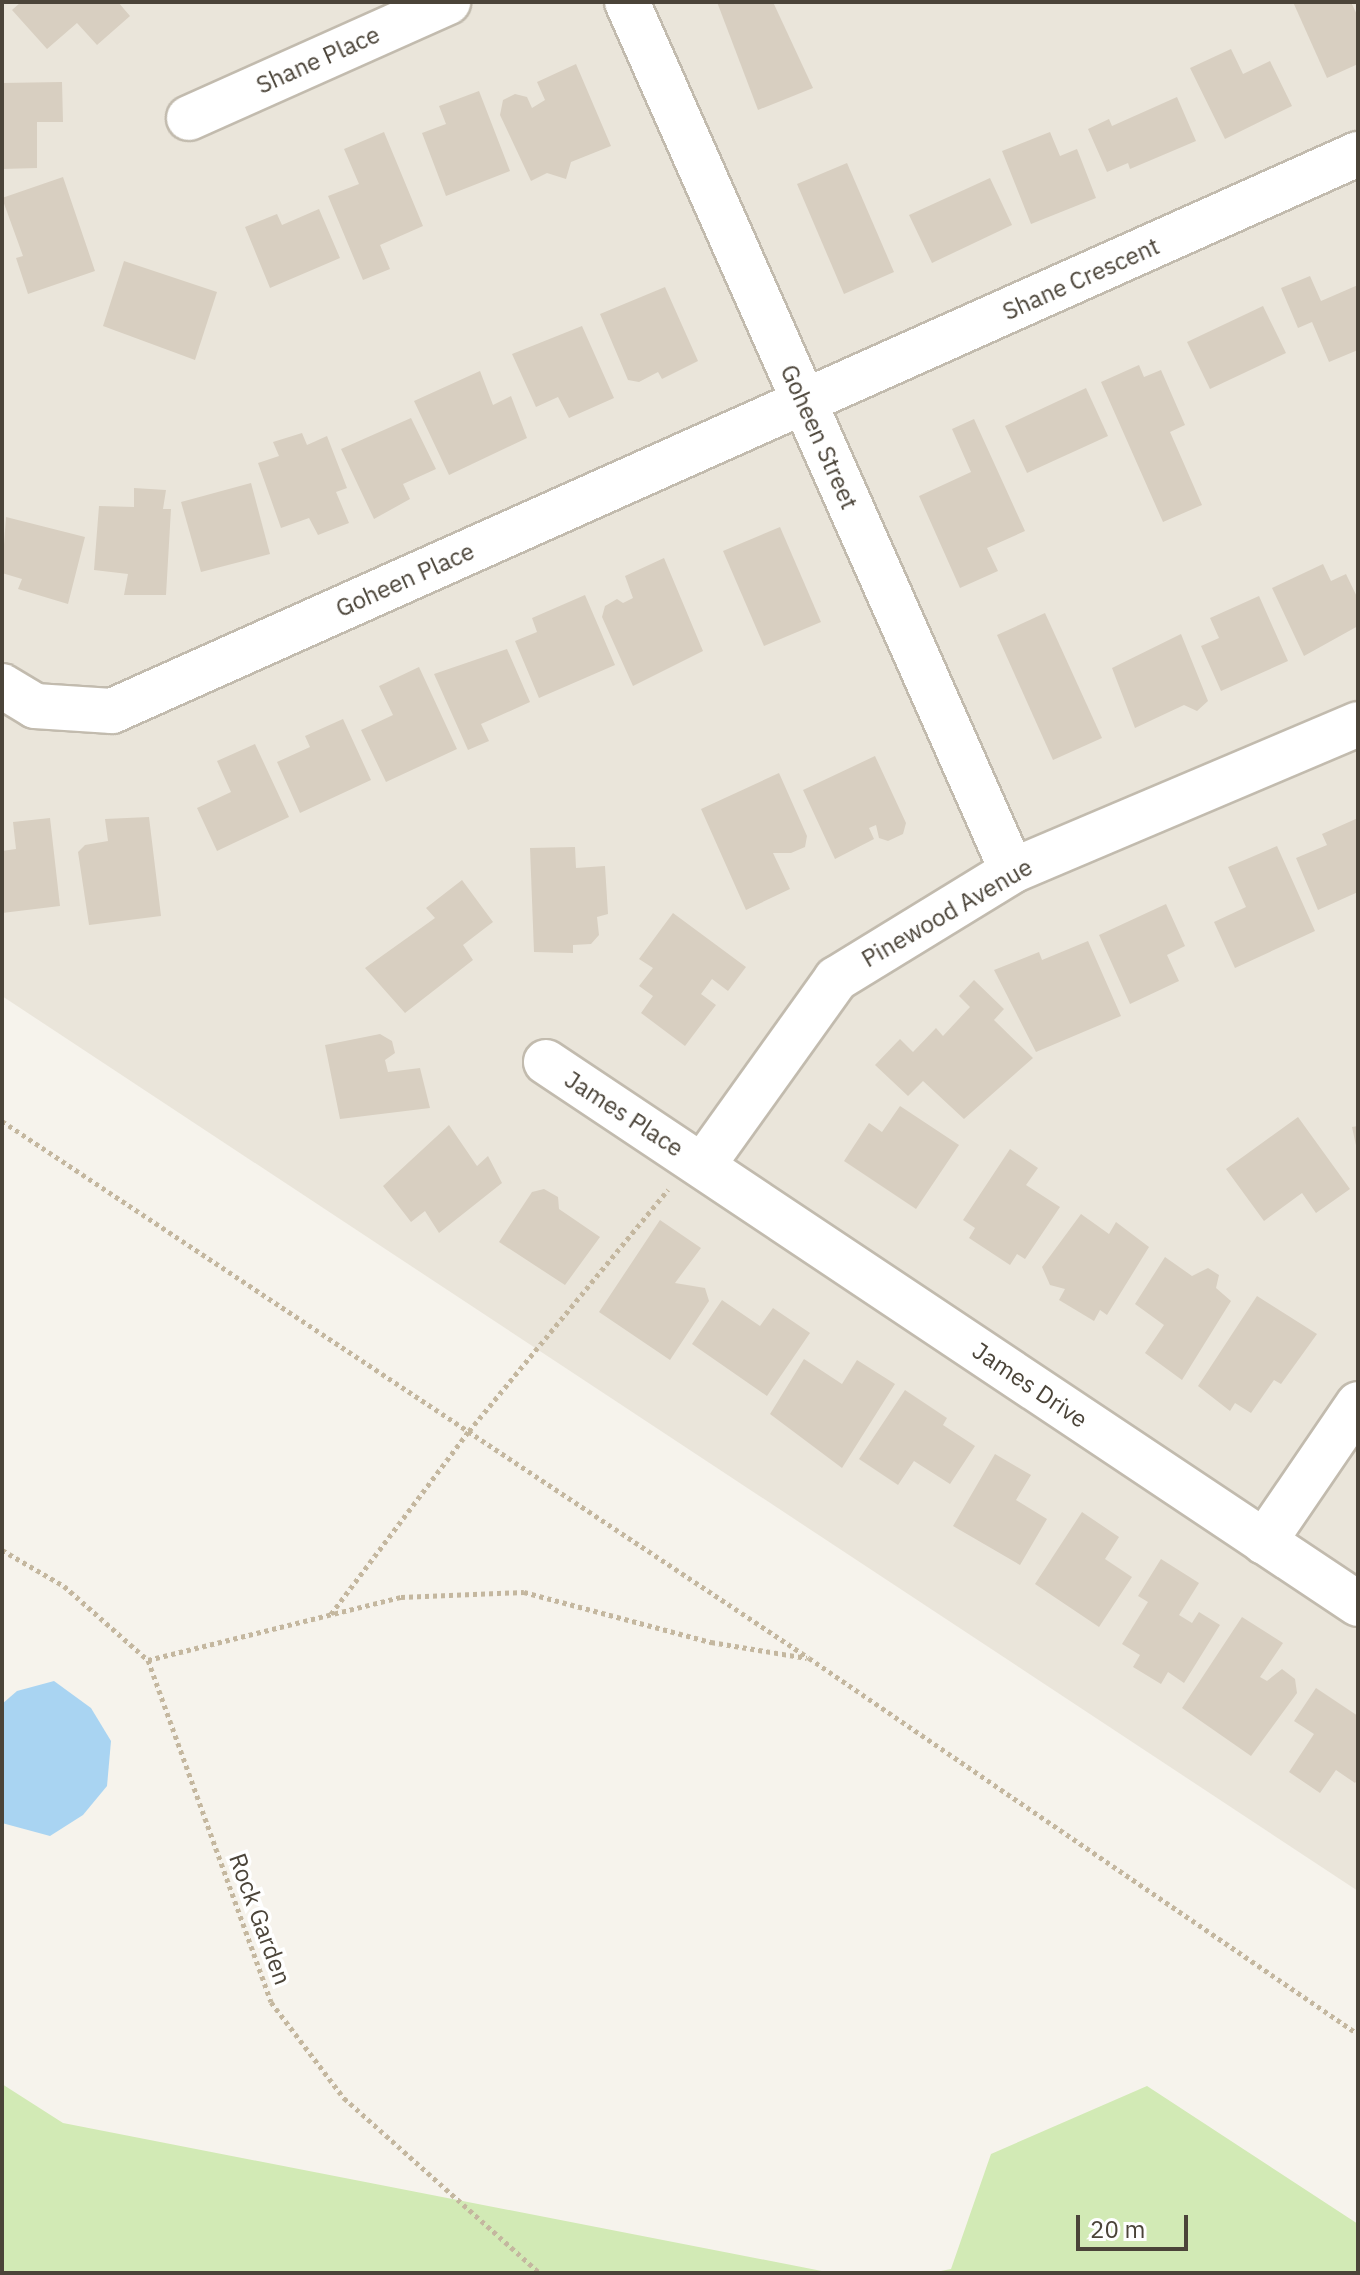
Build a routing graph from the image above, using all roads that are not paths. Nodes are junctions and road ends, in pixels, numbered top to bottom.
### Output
1 (448, 2) edge
2 (627, 2) edge
3 (189, 118) dead end
4 (1358, 154) edge
5 (804, 403) junction
6 (2, 686) edge
7 (1358, 724) edge
8 (1012, 871) junction
9 (546, 1062) dead end
10 (703, 1165) junction
11 (1358, 1404) edge
12 (1264, 1542) junction
13 (1358, 1604) edge

1 - 3 street, Shane Place
2 - 5 street, Goheen Street
4 - 5 street, Shane Crescent
5 - 6 street, Goheen Place
5 - 8 street, Goheen Street
7 - 8 street, Pinewood Avenue
8 - 10 street, Pinewood Avenue
9 - 10 street, James Place
10 - 12 street, James Drive
11 - 12 street
12 - 13 street, James Drive

